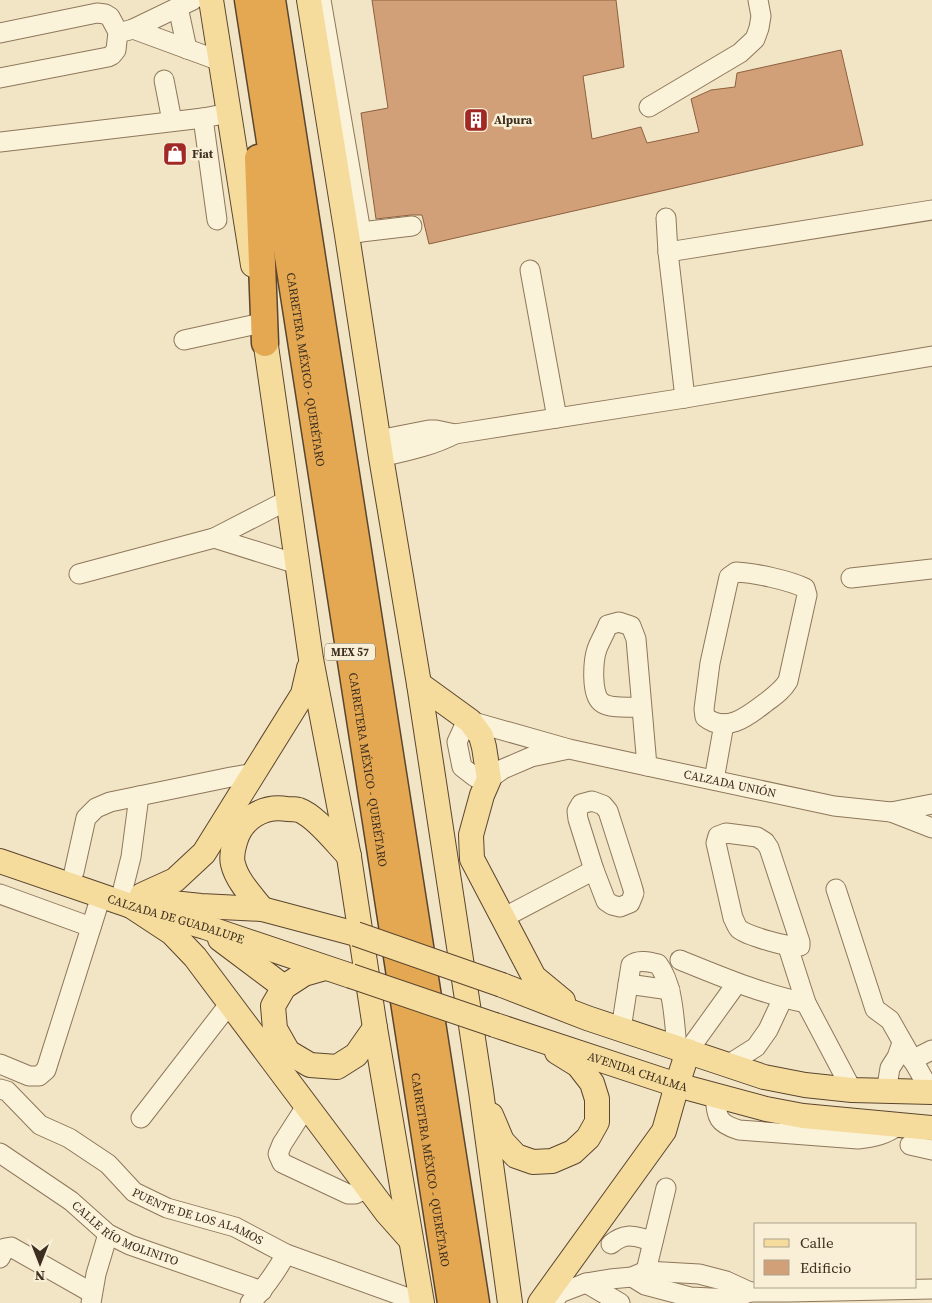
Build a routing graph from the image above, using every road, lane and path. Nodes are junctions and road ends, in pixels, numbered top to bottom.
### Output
1 (211, 0) edge
2 (248, 0) edge
3 (272, 0) edge
4 (309, 0) edge
5 (321, 0) edge
6 (758, 0) edge
7 (186, 4) edge
8 (125, 31) junction
9 (0, 32) edge
10 (253, 32) junction
11 (187, 49) junction
12 (220, 62) junction
13 (0, 78) edge
14 (164, 80) dead end
15 (649, 107) dead end
16 (228, 113) junction
17 (203, 118) junction
18 (172, 121) junction
19 (0, 142) edge
20 (932, 210) edge
21 (666, 218) dead end
22 (217, 220) dead end
23 (412, 226) dead end
24 (354, 234) junction
25 (668, 252) junction
26 (530, 270) dead end
27 (264, 333) junction
28 (184, 340) dead end
29 (932, 356) edge
30 (685, 398) junction
31 (557, 418) junction
32 (380, 448) junction
33 (288, 500) junction
34 (214, 538) junction
35 (297, 564) junction
36 (932, 569) edge
37 (79, 574) dead end
38 (851, 578) dead end
39 (311, 658) junction
40 (419, 684) junction
41 (642, 707) dead end
42 (470, 721) junction
43 (724, 724) junction
44 (569, 749) junction
45 (647, 766) junction
46 (254, 773) junction
47 (489, 779) junction
48 (714, 780) junction
49 (139, 796) junction
50 (932, 804) edge
51 (891, 812) junction
52 (932, 828) edge
53 (0, 846) edge
54 (349, 857) junction
55 (0, 861) edge
56 (594, 870) junction
57 (74, 872) junction
58 (836, 889) dead end
59 (0, 894) edge
60 (124, 896) junction
61 (262, 909) junction
62 (503, 918) junction
63 (91, 927) junction
64 (205, 927) junction
65 (788, 947) junction
66 (680, 960) dead end
67 (325, 968) junction
68 (351, 976) joint
69 (737, 983) junction
70 (284, 987) junction
71 (783, 998) junction
72 (230, 1003) junction
73 (806, 1003) junction
74 (586, 1018) junction
75 (375, 1028) junction
76 (621, 1029) junction
77 (537, 1038) junction
78 (902, 1043) junction
79 (682, 1049) junction
80 (932, 1050) edge
81 (912, 1060) junction
82 (0, 1064) edge
83 (726, 1066) junction
84 (677, 1085) junction
85 (805, 1085) junction
86 (0, 1089) edge
87 (852, 1090) junction
88 (481, 1091) junction
89 (886, 1092) junction
90 (932, 1092) edge
91 (307, 1105) junction
92 (140, 1118) dead end
93 (808, 1123) junction
94 (932, 1128) edge
95 (910, 1145) dead end
96 (932, 1150) edge
97 (0, 1154) edge
98 (364, 1182) junction
99 (666, 1188) dead end
100 (108, 1234) junction
101 (410, 1239) junction
102 (653, 1241) junction
103 (611, 1244) dead end
104 (286, 1254) junction
105 (0, 1258) edge
106 (641, 1278) junction
107 (586, 1283) junction
108 (932, 1289) edge
109 (256, 1297) edge
110 (391, 1297) edge
111 (92, 1298) edge
112 (738, 1298) edge
113 (422, 1303) edge
114 (451, 1303) edge
115 (476, 1303) edge
116 (510, 1303) edge
117 (540, 1303) edge
118 (552, 1303) edge
119 (620, 1303) edge

1 - 12 main road
2 - 10 highway, CARRETERA MÉXICO - QUERÉTARO / MEX 57
3 - 115 highway, CARRETERA MÉXICO - QUERÉTARO / MEX 57
4 - 24 main road
5 - 24 street
6 - 15 street
7 - 8 street
7 - 11 street
8 - 9 street
8 - 11 street
8 - 13 street
10 - 27 highway
10 - 114 highway, CARRETERA MÉXICO - QUERÉTARO / MEX 57
11 - 12 street
12 - 16 main road
14 - 18 street
16 - 17 street
16 - 27 main road
17 - 18 street
17 - 22 street
18 - 19 street
20 - 25 street
21 - 25 street
23 - 24 street
24 - 32 main road
25 - 30 street
26 - 31 street
27 - 28 street
27 - 33 main road
29 - 30 street
30 - 31 street
31 - 32 street
32 - 40 main road
33 - 34 street
33 - 35 main road
34 - 35 street
34 - 37 street
35 - 39 main road
36 - 38 street
39 - 46 main road
39 - 54 main road
40 - 42 main road
40 - 88 main road
41 - 45 street
42 - 44 street, CALZADA UNIÓN
42 - 47 main road
43 - 43 street
43 - 48 street
44 - 45 street, CALZADA UNIÓN
44 - 47 street, CALZADA UNIÓN
45 - 48 street, CALZADA UNIÓN
46 - 49 street
46 - 60 main road
47 - 62 main road
48 - 51 street, CALZADA UNIÓN
49 - 57 street
49 - 60 street
50 - 51 street, CALZADA UNIÓN
51 - 52 street, CALZADA UNIÓN
53 - 57 main road, CALZADA DE GUADALUPE
54 - 61 main road
54 - 75 main road
55 - 60 main road, CALZADA DE GUADALUPE
56 - 56 street
56 - 62 street
57 - 60 main road, CALZADA DE GUADALUPE
58 - 78 street
59 - 63 street
60 - 61 main road, CALZADA DE GUADALUPE
60 - 63 street
60 - 64 main road, CALZADA DE GUADALUPE
60 - 72 main road
61 - 74 main road, CALZADA DE GUADALUPE, bridge
62 - 74 main road
63 - 82 street
64 - 67 main road, CALZADA DE GUADALUPE
64 - 70 main road
65 - 65 street
65 - 73 street
66 - 69 street
67 - 68 main road, CALZADA DE GUADALUPE
67 - 70 main road
68 - 77 main road, AVENIDA CHALMA, bridge
69 - 71 street
69 - 79 street
70 - 75 main road
71 - 73 street
71 - 83 street
72 - 91 main road
72 - 92 street
73 - 87 street
74 - 76 main road
75 - 101 main road
76 - 79 main road
76 - 79 street
77 - 84 main road, AVENIDA CHALMA
77 - 88 main road
78 - 81 street
78 - 89 street
79 - 83 main road
79 - 84 main road
80 - 81 street
81 - 90 street
83 - 85 main road
84 - 93 main road, AVENIDA CHALMA
84 - 117 main road
85 - 87 main road
85 - 93 main road
86 - 104 street, PUENTE DE LOS ALAMOS
87 - 89 main road
88 - 116 main road
89 - 90 main road
91 - 98 main road
91 - 98 street
93 - 94 main road, AVENIDA CHALMA
95 - 96 street
97 - 100 street, CALLE RÍO MOLINITO
98 - 101 main road
99 - 102 street
100 - 109 street, CALLE RÍO MOLINITO
100 - 111 street
101 - 113 main road
102 - 103 street
102 - 106 street
104 - 109 street
104 - 110 street, PUENTE DE LOS ALAMOS
105 - 111 street
106 - 107 street
106 - 112 street
107 - 118 street
107 - 119 street
108 - 112 street
110 - 113 street, PUENTE DE LOS ALAMOS

